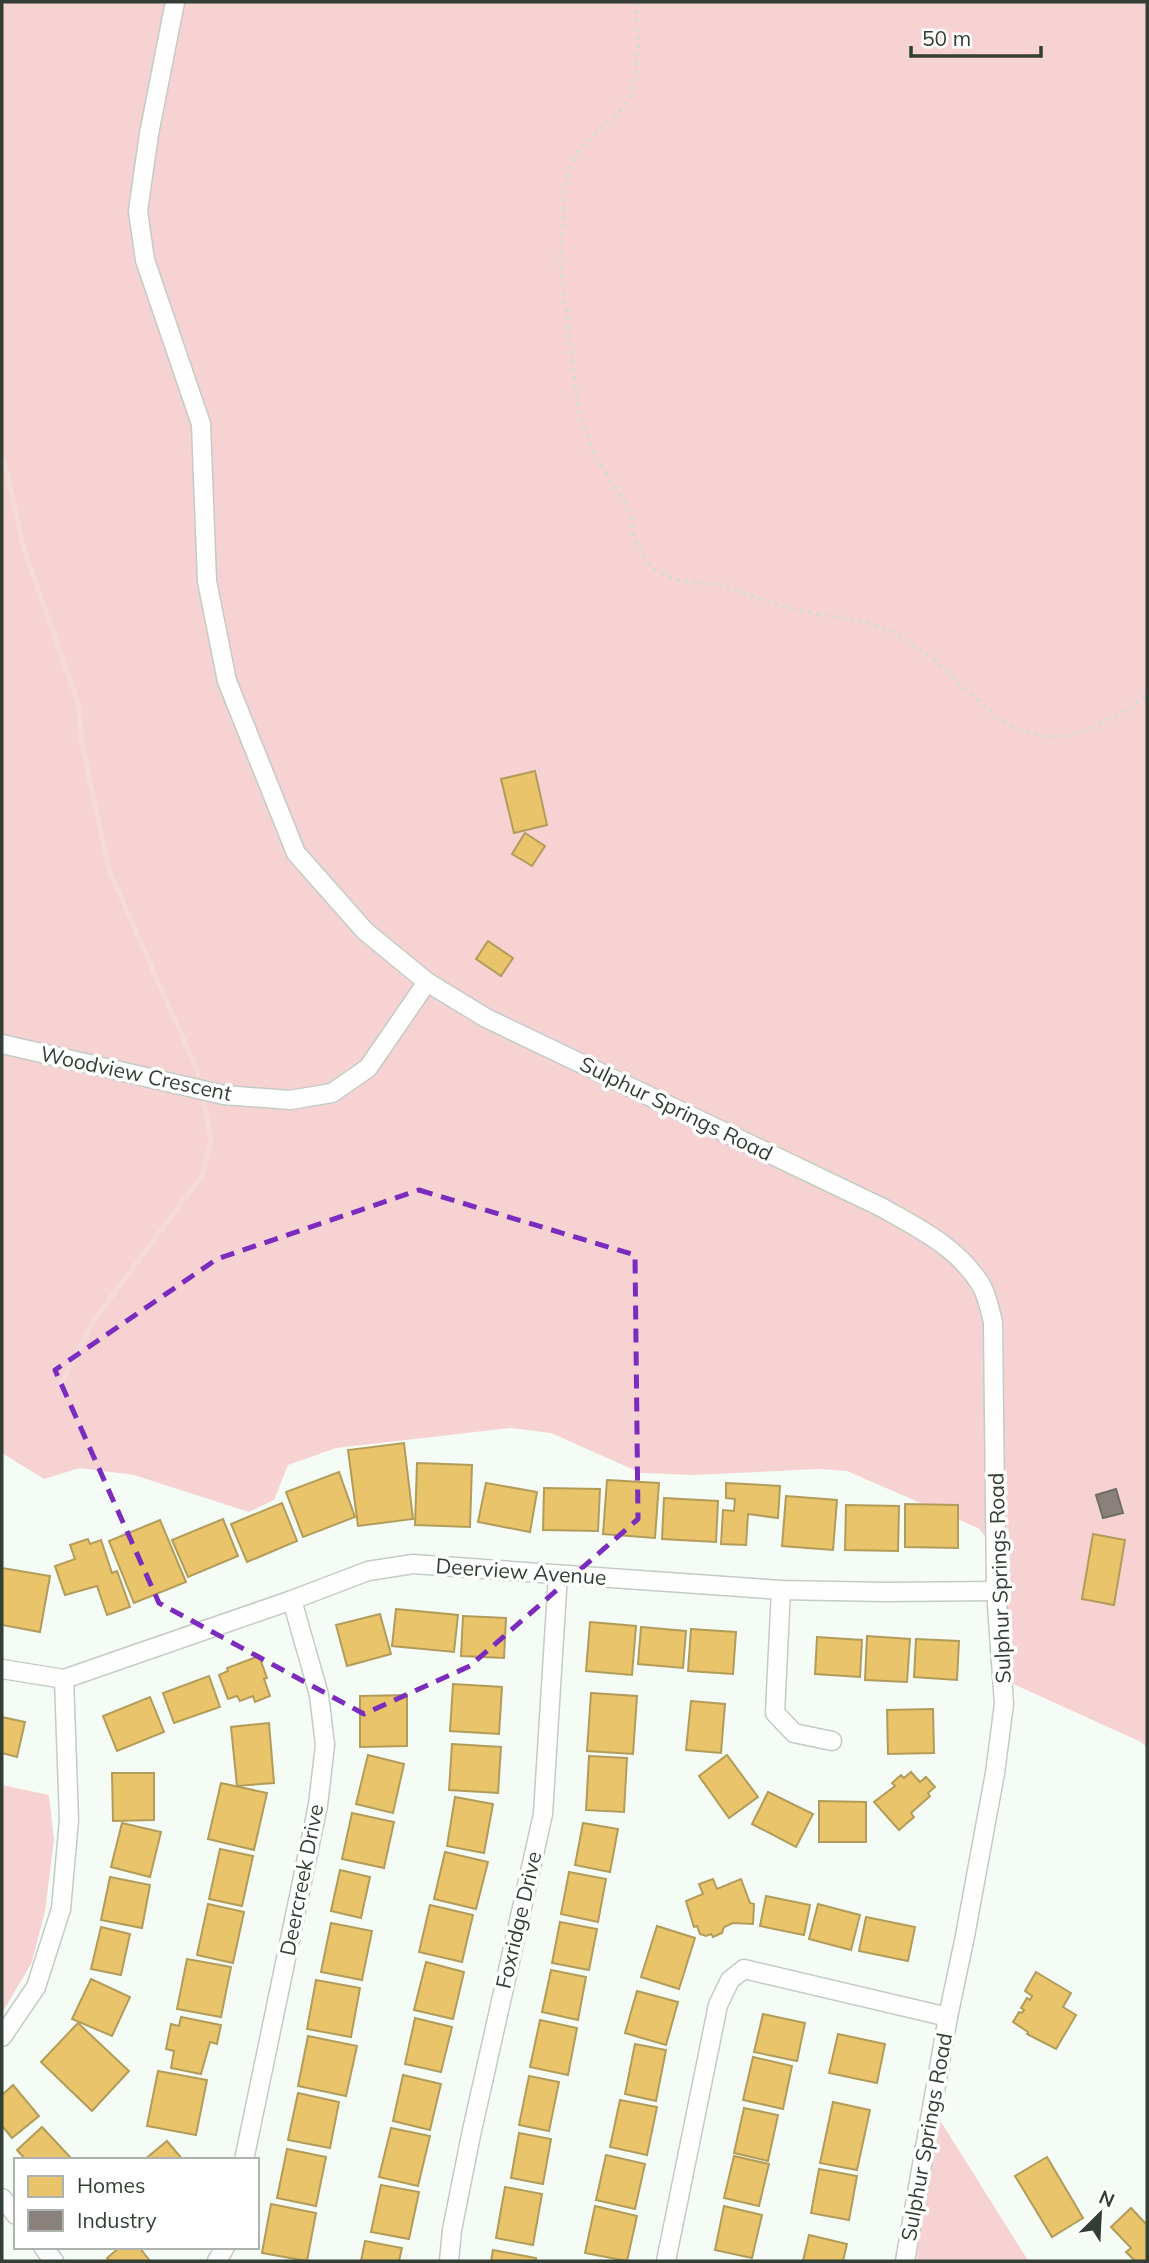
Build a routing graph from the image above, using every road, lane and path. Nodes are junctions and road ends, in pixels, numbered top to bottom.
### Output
1 (175, 2) edge
2 (635, 2) edge
3 (1147, 694) edge
4 (427, 982) junction
5 (2, 1044) edge
6 (558, 1575) junction
7 (781, 1590) junction
8 (996, 1591) junction
9 (292, 1600) junction
10 (2, 1669) edge
11 (64, 1679) junction
12 (832, 1741) dead end
13 (948, 2017) junction
14 (2, 2037) edge
15 (244, 2158) edge
16 (2, 2198) edge
17 (14, 2213) edge
18 (449, 2261) edge
19 (666, 2261) edge
20 (905, 2261) edge

1 - 4 street, Sulphur Springs Road
2 - 3 path
4 - 5 street, Woodview Crescent
4 - 8 street, Sulphur Springs Road
6 - 7 street, Deerview Avenue
6 - 9 street, Deerview Avenue
6 - 18 street, Foxridge Drive
7 - 8 street, Deerview Avenue
7 - 12 street
8 - 13 street, Sulphur Springs Road
9 - 11 street, Deerview Avenue
9 - 15 street, Deercreek Drive
10 - 11 street
11 - 14 street
13 - 19 street
13 - 20 street, Sulphur Springs Road
16 - 17 street

